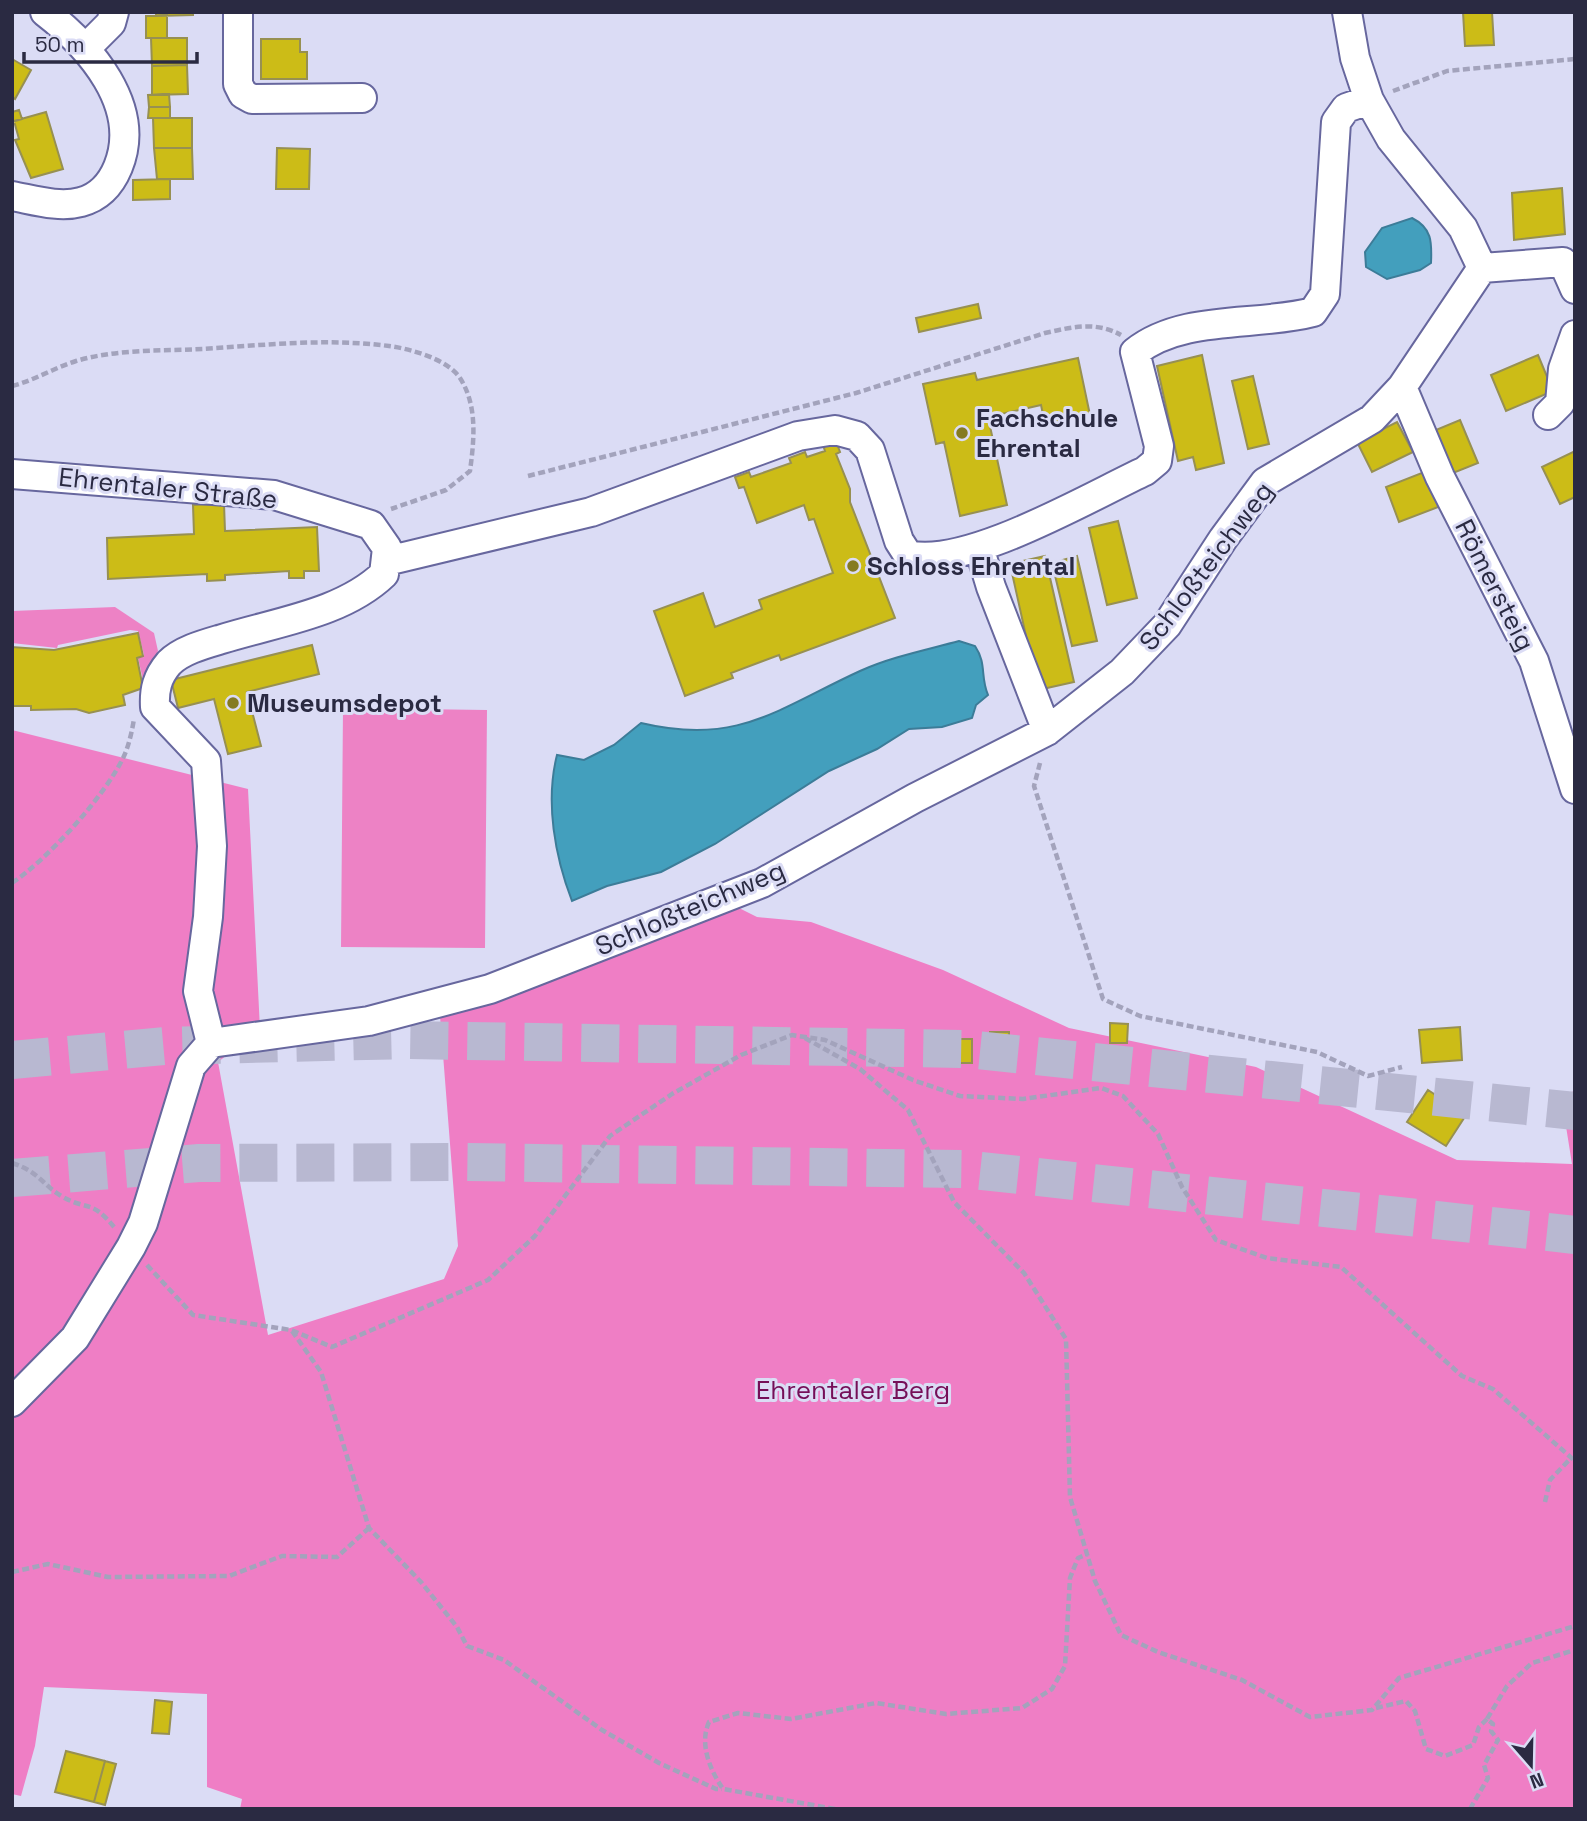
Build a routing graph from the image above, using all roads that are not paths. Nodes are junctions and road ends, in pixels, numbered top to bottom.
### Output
1 (46, 12) edge
2 (114, 12) edge
3 (238, 12) edge
4 (1347, 12) edge
5 (86, 48) junction
6 (362, 98) dead end
7 (1369, 100) junction
8 (12, 196) edge
9 (1482, 268) junction
10 (1575, 289) edge
11 (1575, 335) edge
12 (1402, 387) junction
13 (1548, 415) dead end
14 (12, 474) edge
15 (979, 547) junction
16 (387, 561) junction
17 (1047, 731) junction
18 (1575, 789) edge
19 (211, 1043) junction
20 (12, 1402) edge

1 - 5 street
2 - 5 street
3 - 6 street
4 - 7 street
5 - 8 street
7 - 9 street
7 - 15 street
9 - 10 street
9 - 12 street, Schloßteichweg
11 - 13 street
12 - 17 street, Schloßteichweg
12 - 18 street, Römersteig
14 - 16 street, Ehrentaler Straße
15 - 16 street
15 - 17 street
16 - 19 street
17 - 19 street, Schloßteichweg
19 - 20 street

